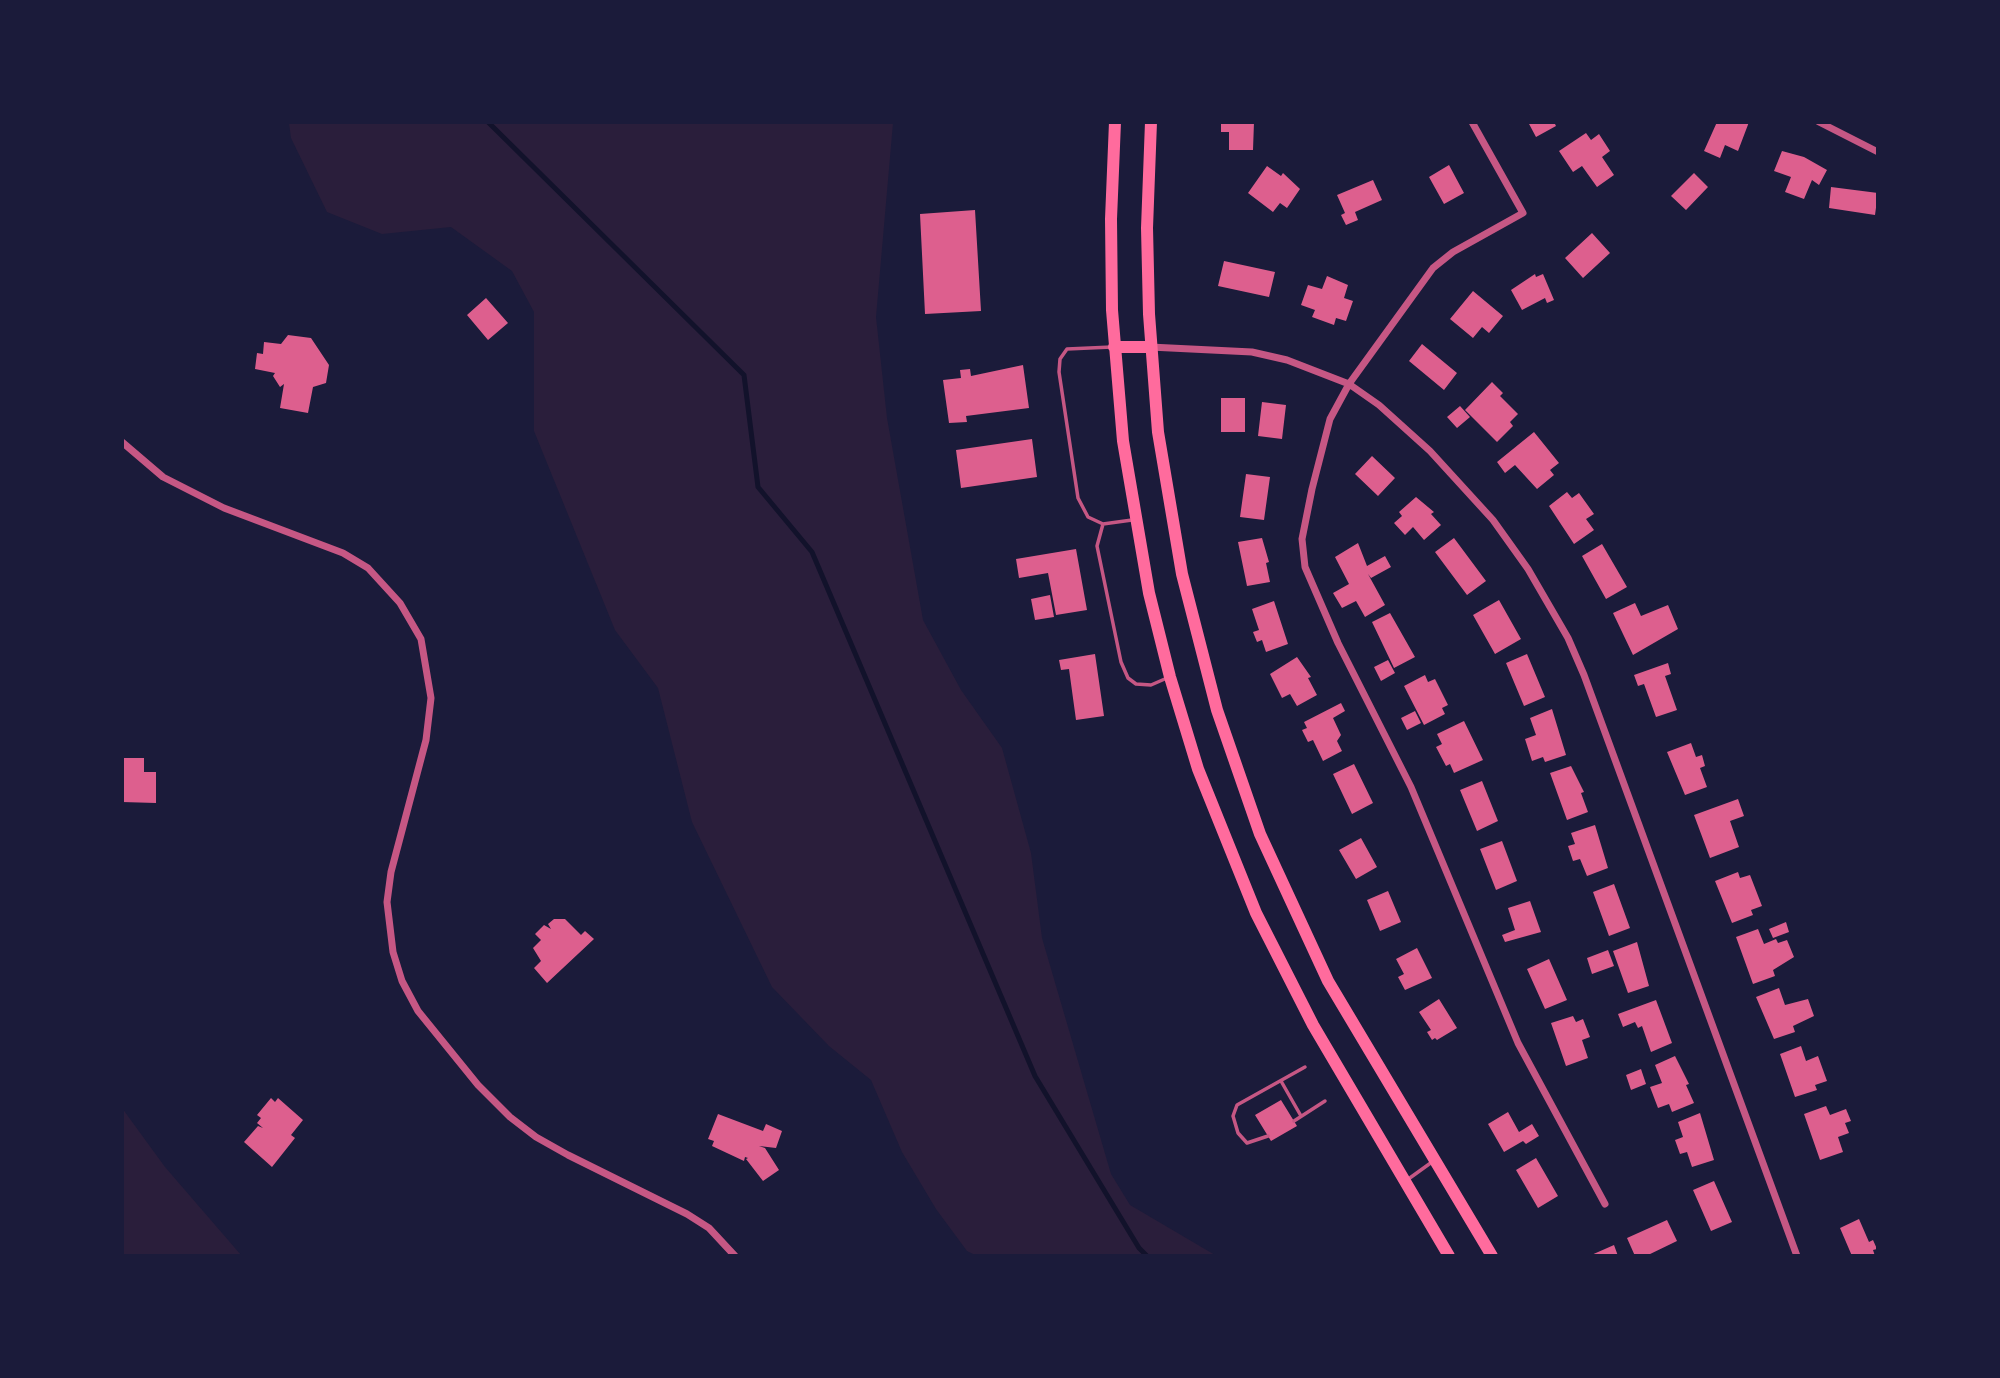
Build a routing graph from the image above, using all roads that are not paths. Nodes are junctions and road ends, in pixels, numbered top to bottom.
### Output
1 (1115, 122) edge
2 (1151, 122) edge
3 (1472, 122) edge
4 (1819, 122) edge
5 (1878, 152) edge
6 (1114, 347) junction
7 (1150, 347) junction
8 (1349, 384) junction
9 (122, 442) edge
10 (1135, 519) junction
11 (1102, 524) junction
12 (1170, 677) junction
13 (1305, 1067) dead end
14 (1281, 1081) junction
15 (1325, 1101) dead end
16 (1301, 1116) junction
17 (1294, 1121) dead end
18 (1268, 1136) dead end
19 (1435, 1160) junction
20 (1405, 1181) junction
21 (1605, 1204) dead end
22 (735, 1255) edge
23 (1450, 1255) edge
24 (1492, 1255) edge
25 (1797, 1255) edge

1 - 6 highway
2 - 7 highway
3 - 8 street
4 - 5 street
6 - 7 highway
6 - 10 highway
6 - 11 lane
7 - 8 street
7 - 19 highway
8 - 21 street
8 - 25 street
9 - 22 street
10 - 11 lane
10 - 12 highway
11 - 12 lane
12 - 20 highway
13 - 14 lane
14 - 16 lane
14 - 18 lane
15 - 16 lane
16 - 17 lane
19 - 20 lane
19 - 24 highway
20 - 23 highway

